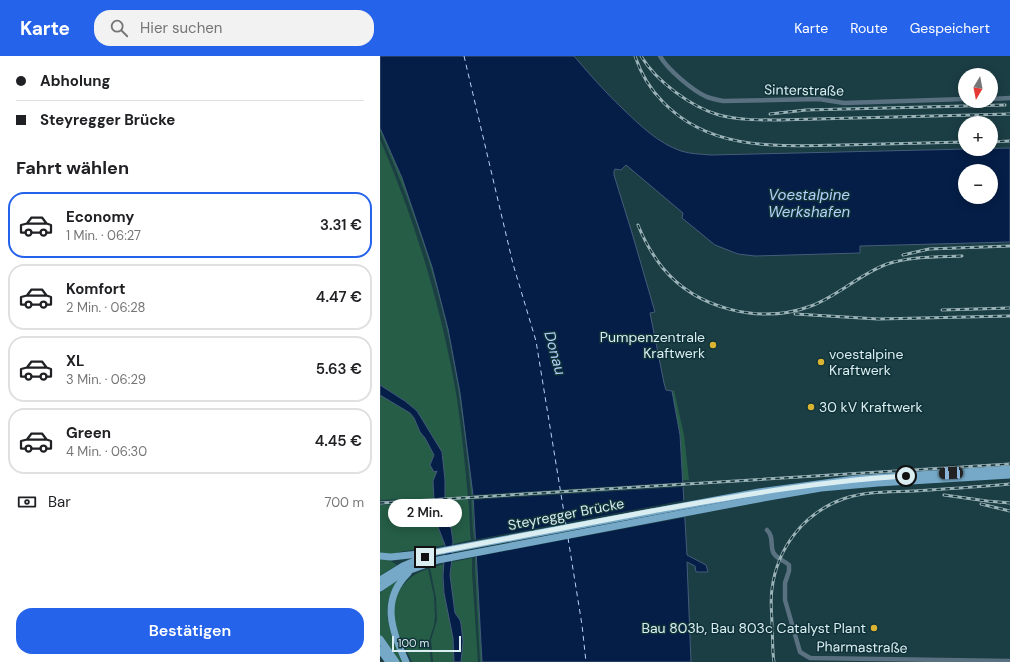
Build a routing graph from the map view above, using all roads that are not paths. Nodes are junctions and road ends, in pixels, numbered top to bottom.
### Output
1 (660, 56) edge
2 (1010, 98) edge
3 (958, 99) edge
4 (998, 99) edge
5 (1010, 469) edge
6 (1010, 475) edge
7 (725, 501) junction
8 (767, 530) dead end
9 (380, 556) edge
10 (414, 561) junction
11 (380, 580) edge
12 (380, 588) edge
13 (380, 639) edge
14 (380, 650) edge
15 (909, 661) edge
16 (1010, 661) edge
17 (389, 662) edge
18 (396, 662) edge
19 (406, 662) edge

1 - 3 street, Sinterstraße
2 - 4 street
5 - 7 main road
6 - 7 main road
7 - 10 main road, Steyregger Brücke
7 - 10 main road, Steyregger Brücke
8 - 15 street, Pharmastraße
9 - 10 main road
10 - 11 main road
10 - 12 main road
10 - 19 main road
13 - 18 main road
14 - 17 main road
15 - 16 street, Pharmastraße

